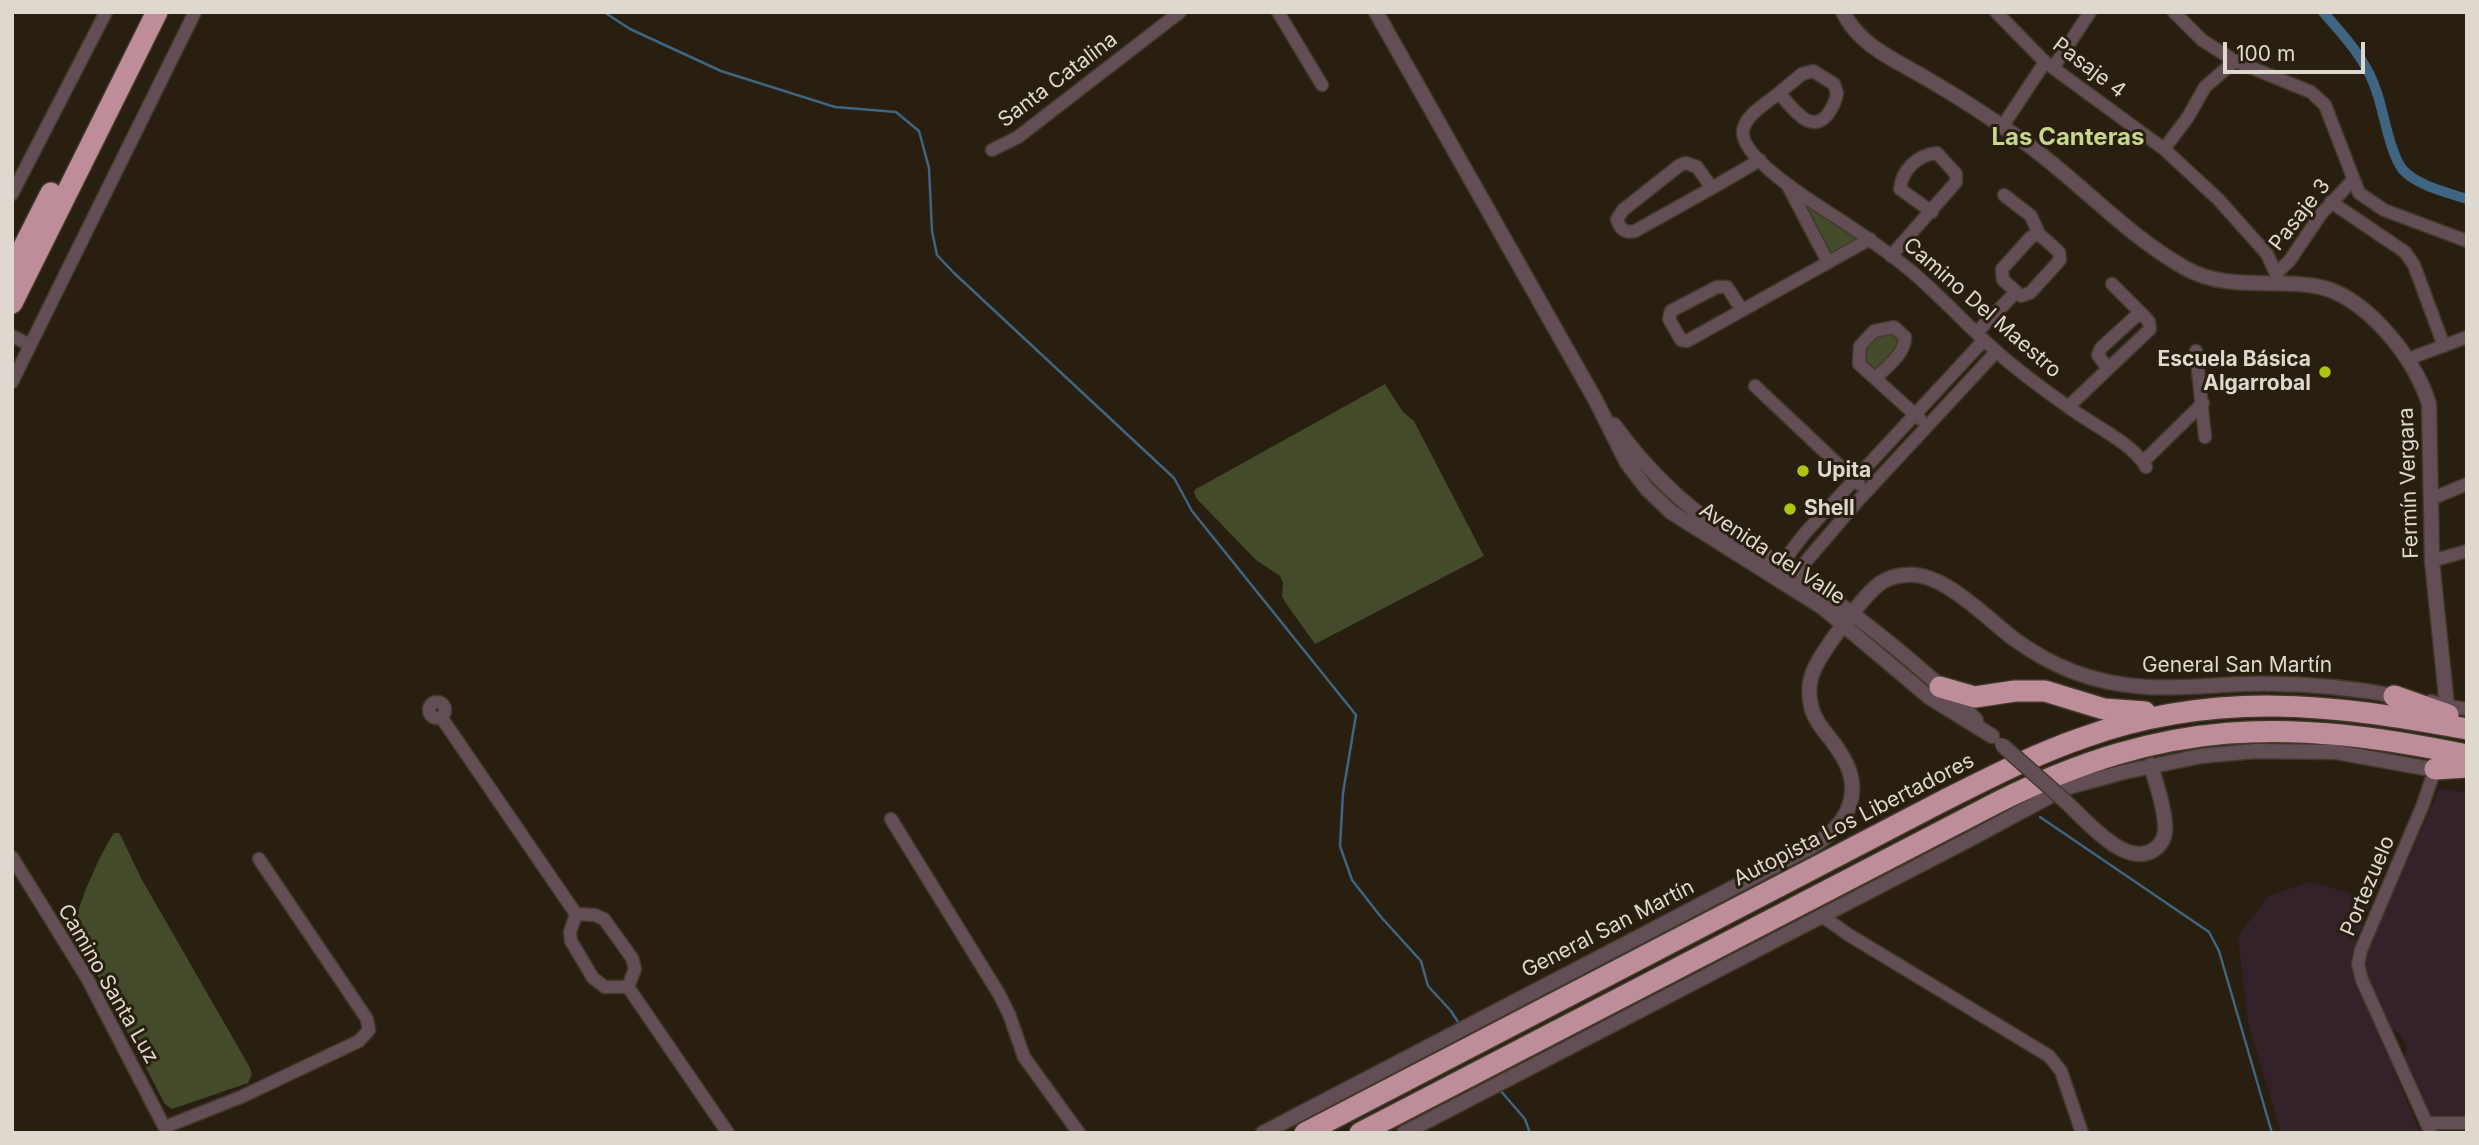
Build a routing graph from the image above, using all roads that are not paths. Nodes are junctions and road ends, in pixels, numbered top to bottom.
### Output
1 (106, 12) edge
2 (141, 12) edge
3 (157, 12) edge
4 (195, 12) edge
5 (1180, 12) edge
6 (1278, 12) edge
7 (1376, 12) edge
8 (1843, 12) edge
9 (1996, 12) edge
10 (2090, 12) edge
11 (2174, 12) edge
12 (2235, 61) junction
13 (2049, 65) junction
14 (1322, 85) dead end
15 (1779, 93) junction
16 (2002, 127) junction
17 (2164, 149) junction
18 (992, 150) dead end
19 (1760, 160) junction
20 (2353, 180) junction
21 (1787, 185) junction
22 (1712, 188) junction
23 (12, 194) edge
24 (2004, 195) dead end
25 (2331, 202) junction
26 (1932, 212) junction
27 (2039, 234) junction
28 (1870, 239) junction
29 (2467, 241) edge
30 (1891, 256) junction
31 (1828, 262) junction
32 (12, 270) edge
33 (2277, 278) junction
34 (2112, 284) dead end
35 (2016, 292) junction
36 (12, 303) edge
37 (1742, 310) junction
38 (2143, 315) junction
39 (12, 336) edge
40 (1981, 336) junction
41 (2467, 337) edge
42 (30, 345) junction
43 (2444, 346) junction
44 (2196, 351) dead end
45 (1996, 352) junction
46 (2408, 359) junction
47 (2108, 369) junction
48 (1876, 378) dead end
49 (12, 382) edge
50 (1755, 386) dead end
51 (1596, 401) junction
52 (2203, 403) junction
53 (2068, 407) junction
54 (1915, 415) junction
55 (1928, 426) junction
56 (2206, 437) dead end
57 (1855, 479) junction
58 (2467, 485) edge
59 (1867, 491) junction
60 (2431, 499) junction
61 (2467, 551) edge
62 (2432, 561) junction
63 (1782, 565) junction
64 (1771, 576) junction
65 (1791, 579) junction
66 (1853, 613) junction
67 (1843, 626) junction
68 (1940, 687) junction
69 (2394, 695) junction
70 (2447, 706) junction
71 (2203, 709) junction
72 (2467, 709) edge
73 (441, 717) dead end
74 (2467, 722) edge
75 (2467, 729) edge
76 (1997, 740) junction
77 (2467, 755) edge
78 (2151, 765) junction
79 (2467, 767) edge
80 (2435, 769) junction
81 (2467, 776) edge
82 (891, 819) dead end
83 (12, 857) edge
84 (259, 859) dead end
85 (576, 914) junction
86 (1822, 916) junction
87 (628, 987) junction
88 (1486, 1027) junction
89 (1439, 1051) junction
90 (1508, 1068) junction
91 (1463, 1091) junction
92 (2467, 1123) edge
93 (2428, 1128) edge
94 (166, 1130) edge
95 (728, 1133) edge
96 (1079, 1133) edge
97 (1263, 1133) edge
98 (1304, 1133) edge
99 (1360, 1133) edge
100 (1404, 1133) edge
101 (2082, 1133) edge

1 - 23 street
2 - 32 highway
3 - 36 highway
4 - 42 street
5 - 18 street, Santa Catalina
6 - 14 street
7 - 51 street, Avenida del Valle
8 - 16 street, Fermín Vergara
9 - 13 street, Pasaje 4
10 - 13 street
11 - 12 street
12 - 17 street
12 - 20 street
13 - 16 street
13 - 17 street, Pasaje 4
15 - 15 street, Camino Del Maestro
15 - 19 street, Camino Del Maestro
16 - 33 street, Fermín Vergara
17 - 33 street, Pasaje 4
19 - 21 street, Camino Del Maestro
19 - 22 street
20 - 25 street, Pasaje 3
20 - 29 street
21 - 28 street, Camino Del Maestro
21 - 31 street, Camino Del Maestro
22 - 22 street
24 - 27 street
25 - 33 street, Pasaje 3
25 - 43 street
26 - 26 street
26 - 30 street
27 - 35 street
27 - 35 street
28 - 30 street, Camino Del Maestro
28 - 31 street
30 - 40 street, Camino Del Maestro
31 - 37 street
33 - 46 street, Fermín Vergara
34 - 38 street
35 - 40 street
37 - 37 street
38 - 47 street
38 - 47 street
39 - 42 street
40 - 45 street, Camino Del Maestro
40 - 54 street
41 - 43 street
42 - 49 street
43 - 46 street
44 - 52 street
45 - 53 street, Camino Del Maestro
45 - 55 street
46 - 60 street, Fermín Vergara
47 - 53 street
48 - 54 street
50 - 57 street
51 - 63 street, Avenida del Valle
51 - 64 street, Avenida del Valle
52 - 53 street, Camino Del Maestro
52 - 56 street
54 - 55 street
54 - 57 street
55 - 59 street
57 - 59 street
57 - 63 street
58 - 60 street
59 - 65 street
60 - 62 street, Fermín Vergara
61 - 62 street
62 - 70 street, Fermín Vergara
63 - 64 street
63 - 65 street, Avenida del Valle
64 - 65 street, Avenida del Valle
65 - 66 street, Avenida del Valle
65 - 67 street, Avenida del Valle
66 - 67 street, General San Martín
66 - 68 street, Avenida del Valle
66 - 69 street, General San Martín
67 - 76 street, Avenida del Valle
67 - 88 street, General San Martín
68 - 71 highway
68 - 76 street, Avenida del Valle
69 - 70 street, General San Martín
69 - 74 highway
70 - 72 street, General San Martín
71 - 75 highway, Autopista Los Libertadores
71 - 88 highway, Autopista Los Libertadores
73 - 85 street
76 - 78 street, Avenida del Valle, bridge
77 - 90 highway
78 - 80 street
78 - 86 street
79 - 80 highway
80 - 81 street
80 - 93 street, Portezuelo
82 - 96 street
83 - 94 street, Camino Santa Luz
84 - 94 street
85 - 87 street
85 - 87 street
86 - 90 street
86 - 101 street
87 - 95 street
88 - 89 highway, Autopista Los Libertadores
89 - 97 street
89 - 98 highway, Autopista Los Libertadores
90 - 91 highway
91 - 99 highway
91 - 100 street
92 - 93 street

